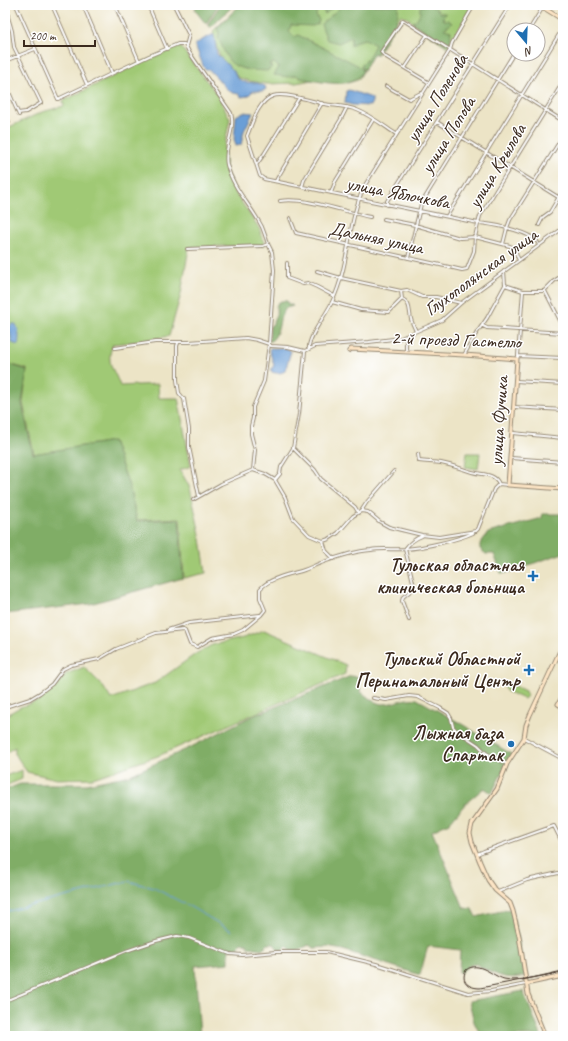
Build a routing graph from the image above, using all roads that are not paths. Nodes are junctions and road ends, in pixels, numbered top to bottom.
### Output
1 (8, 5) edge
2 (16, 5) edge
3 (52, 5) edge
4 (83, 5) edge
5 (115, 5) edge
6 (148, 5) edge
7 (174, 5) edge
8 (474, 5) edge
9 (510, 5) edge
10 (539, 5) edge
11 (543, 7) junction
12 (7, 17) edge
13 (563, 20) edge
14 (534, 22) edge
15 (563, 28) edge
16 (427, 35) junction
17 (186, 46) junction
18 (35, 49) junction
19 (167, 49) junction
20 (450, 50) junction
21 (18, 56) junction
22 (5, 61) edge
23 (139, 61) junction
24 (509, 62) edge
25 (473, 65) junction
26 (405, 68) junction
27 (112, 73) junction
28 (498, 80) junction
29 (563, 82) edge
30 (5, 83) edge
31 (428, 83) junction
32 (87, 85) junction
33 (386, 86) dead end
34 (422, 92) junction
35 (522, 95) junction
36 (299, 98) junction
37 (322, 103) junction
38 (347, 107) junction
39 (546, 110) junction
40 (373, 120) junction
41 (563, 120) edge
42 (9, 122) dead end
43 (436, 122) junction
44 (5, 124) edge
45 (396, 134) junction
46 (563, 136) edge
47 (462, 137) junction
48 (486, 153) junction
49 (257, 164) junction
50 (509, 168) junction
51 (276, 182) junction
52 (534, 183) junction
53 (302, 187) junction
54 (563, 190) edge
55 (330, 193) junction
56 (558, 198) junction
57 (358, 199) junction
58 (280, 201) dead end
59 (387, 205) junction
60 (419, 211) junction
61 (356, 214) junction
62 (447, 216) junction
63 (370, 217) dead end
64 (290, 218) dead end
65 (384, 219) dead end
66 (478, 223) junction
67 (539, 224) dead end
68 (415, 225) junction
69 (507, 228) junction
70 (563, 228) edge
71 (475, 237) junction
72 (268, 244) junction
73 (503, 244) junction
74 (348, 245) junction
75 (539, 245) junction
76 (187, 249) dead end
77 (408, 259) junction
78 (520, 260) junction
79 (287, 263) dead end
80 (467, 269) joint
81 (317, 270) dead end
82 (504, 271) junction
83 (563, 275) edge
84 (341, 278) junction
85 (505, 285) junction
86 (401, 291) junction
87 (523, 291) junction
88 (544, 291) junction
89 (334, 296) junction
90 (402, 299) junction
91 (332, 302) junction
92 (461, 303) junction
93 (482, 326) junction
94 (563, 326) edge
95 (520, 331) junction
96 (416, 332) junction
97 (563, 333) edge
98 (406, 336) junction
99 (178, 343) junction
100 (270, 345) junction
101 (115, 348) dead end
102 (309, 348) junction
103 (304, 351) junction
104 (349, 351) dead end
105 (406, 352) junction
106 (464, 355) junction
107 (517, 358) junction
108 (563, 358) edge
109 (516, 381) junction
110 (563, 384) edge
111 (514, 407) junction
112 (563, 410) edge
113 (513, 433) junction
114 (563, 438) edge
115 (293, 448) junction
116 (418, 454) dead end
117 (511, 458) junction
118 (563, 462) edge
119 (253, 470) junction
120 (394, 471) dead end
121 (275, 481) junction
122 (499, 484) junction
123 (508, 485) junction
124 (563, 489) edge
125 (199, 496) junction
126 (193, 500) dead end
127 (365, 504) junction
128 (359, 512) junction
129 (368, 512) junction
130 (473, 533) junction
131 (422, 536) junction
132 (323, 541) junction
133 (405, 549) junction
134 (334, 559) junction
135 (261, 615) junction
136 (409, 620) dead end
137 (164, 631) junction
138 (563, 648) edge
139 (563, 696) edge
140 (373, 698) dead end
141 (5, 707) edge
142 (563, 707) edge
143 (524, 738) junction
144 (563, 759) edge
145 (508, 764) junction
146 (563, 844) edge
147 (477, 854) junction
148 (563, 872) edge
149 (498, 892) junction
150 (563, 976) edge
151 (526, 984) junction
152 (5, 1001) edge
153 (545, 1036) edge

1 - 12 street
2 - 18 street
3 - 32 street
4 - 27 street
5 - 23 street
6 - 19 street
7 - 17 street
8 - 20 street
9 - 25 street, улица Поленова
10 - 11 street
11 - 13 street
11 - 14 street
12 - 21 street
15 - 35 street
16 - 20 street
16 - 26 street
16 - 26 street
17 - 19 street
17 - 72 street
18 - 21 street
18 - 32 street
19 - 23 street
20 - 25 street
20 - 31 street
21 - 22 street
21 - 30 street
23 - 27 street
24 - 28 street, улица Попова
25 - 28 street
25 - 43 street, улица Поленова
26 - 31 street
27 - 32 street
28 - 35 street
28 - 47 street, улица Попова
29 - 39 street, улица Крылова
31 - 34 street
33 - 34 street
34 - 45 street
35 - 39 street
35 - 48 street
36 - 37 street
36 - 49 street
36 - 49 street
37 - 38 street
37 - 51 street
38 - 40 street
38 - 53 street
39 - 41 street
39 - 50 street, улица Крылова
40 - 45 street
40 - 55 street
42 - 44 street
43 - 47 street
43 - 59 street, улица Поленова
45 - 57 street
46 - 52 street
47 - 48 street
47 - 60 street, улица Попова
48 - 50 street
48 - 62 street
49 - 51 street, улица Яблочкова
50 - 52 street
50 - 66 street, улица Крылова
51 - 53 street, улица Яблочкова
52 - 56 street
52 - 69 street
53 - 55 street, улица Яблочкова
54 - 56 street
55 - 57 street, улица Яблочкова
56 - 67 street
57 - 59 street, улица Яблочкова
57 - 61 street
58 - 61 street, улица Яблочкова
59 - 60 street, улица Яблочкова
60 - 62 street, улица Яблочкова
60 - 68 street, улица Попова
61 - 63 street, улица Яблочкова
61 - 74 street
62 - 66 street, улица Яблочкова
64 - 74 street, Дальняя улица
65 - 68 street, улица Яблочкова
66 - 69 street, улица Яблочкова
66 - 71 street, улица Крылова
68 - 71 street, улица Яблочкова
68 - 77 street, улица Попова
69 - 73 street
69 - 75 street, улица Яблочкова
70 - 75 street, Глухополянская улица
71 - 73 street, улица Яблочкова
71 - 80 street, улица Крылова
72 - 76 street
72 - 100 street
73 - 78 street, улица Яблочкова
74 - 77 street, Дальняя улица
74 - 84 street
75 - 78 street, Глухополянская улица
77 - 80 street, Дальняя улица
78 - 82 street, Глухополянская улица
79 - 89 street
81 - 84 street
82 - 85 street
82 - 92 street, Глухополянская улица
83 - 88 street
84 - 86 street
84 - 89 street
85 - 87 street
85 - 93 street
86 - 90 street
86 - 92 street
87 - 88 street
87 - 95 street
88 - 94 street
89 - 91 street
90 - 91 street
90 - 96 street
91 - 102 street
92 - 96 street, Глухополянская улица
93 - 95 street
93 - 106 street
95 - 97 street
95 - 107 street
96 - 98 street, Глухополянская улица
98 - 102 street, Глухополянская улица
98 - 105 street
99 - 100 street
99 - 101 street
99 - 125 street
100 - 103 street
100 - 119 street
102 - 103 street, Глухополянская улица
103 - 115 street
104 - 105 street, 2-й проезд Гастелло
105 - 106 street, 2-й проезд Гастелло
106 - 107 street, 2-й проезд Гастелло
107 - 108 street, 2-й проезд Гастелло
107 - 109 street, улица Фучика
109 - 110 street
109 - 111 street, улица Фучика
111 - 112 street
111 - 113 street, улица Фучика
113 - 114 street
113 - 117 street, улица Фучика
115 - 121 street
115 - 128 street
116 - 122 street
117 - 118 street
117 - 123 street, улица Фучика
119 - 121 street
119 - 125 street
120 - 127 street
121 - 132 street
122 - 123 street
122 - 130 street
123 - 124 street
125 - 126 street
127 - 128 street
127 - 129 street
128 - 129 street
128 - 132 street
129 - 131 street
130 - 131 street
130 - 133 street
131 - 133 street
132 - 134 street
133 - 134 street
133 - 136 street
134 - 135 street
135 - 137 street
135 - 137 street
137 - 141 street
138 - 143 street
139 - 142 street
140 - 145 street
143 - 144 street
143 - 145 street
145 - 147 street
146 - 147 street
147 - 149 street
148 - 149 street
149 - 151 street
150 - 151 street
151 - 152 street
151 - 153 street

